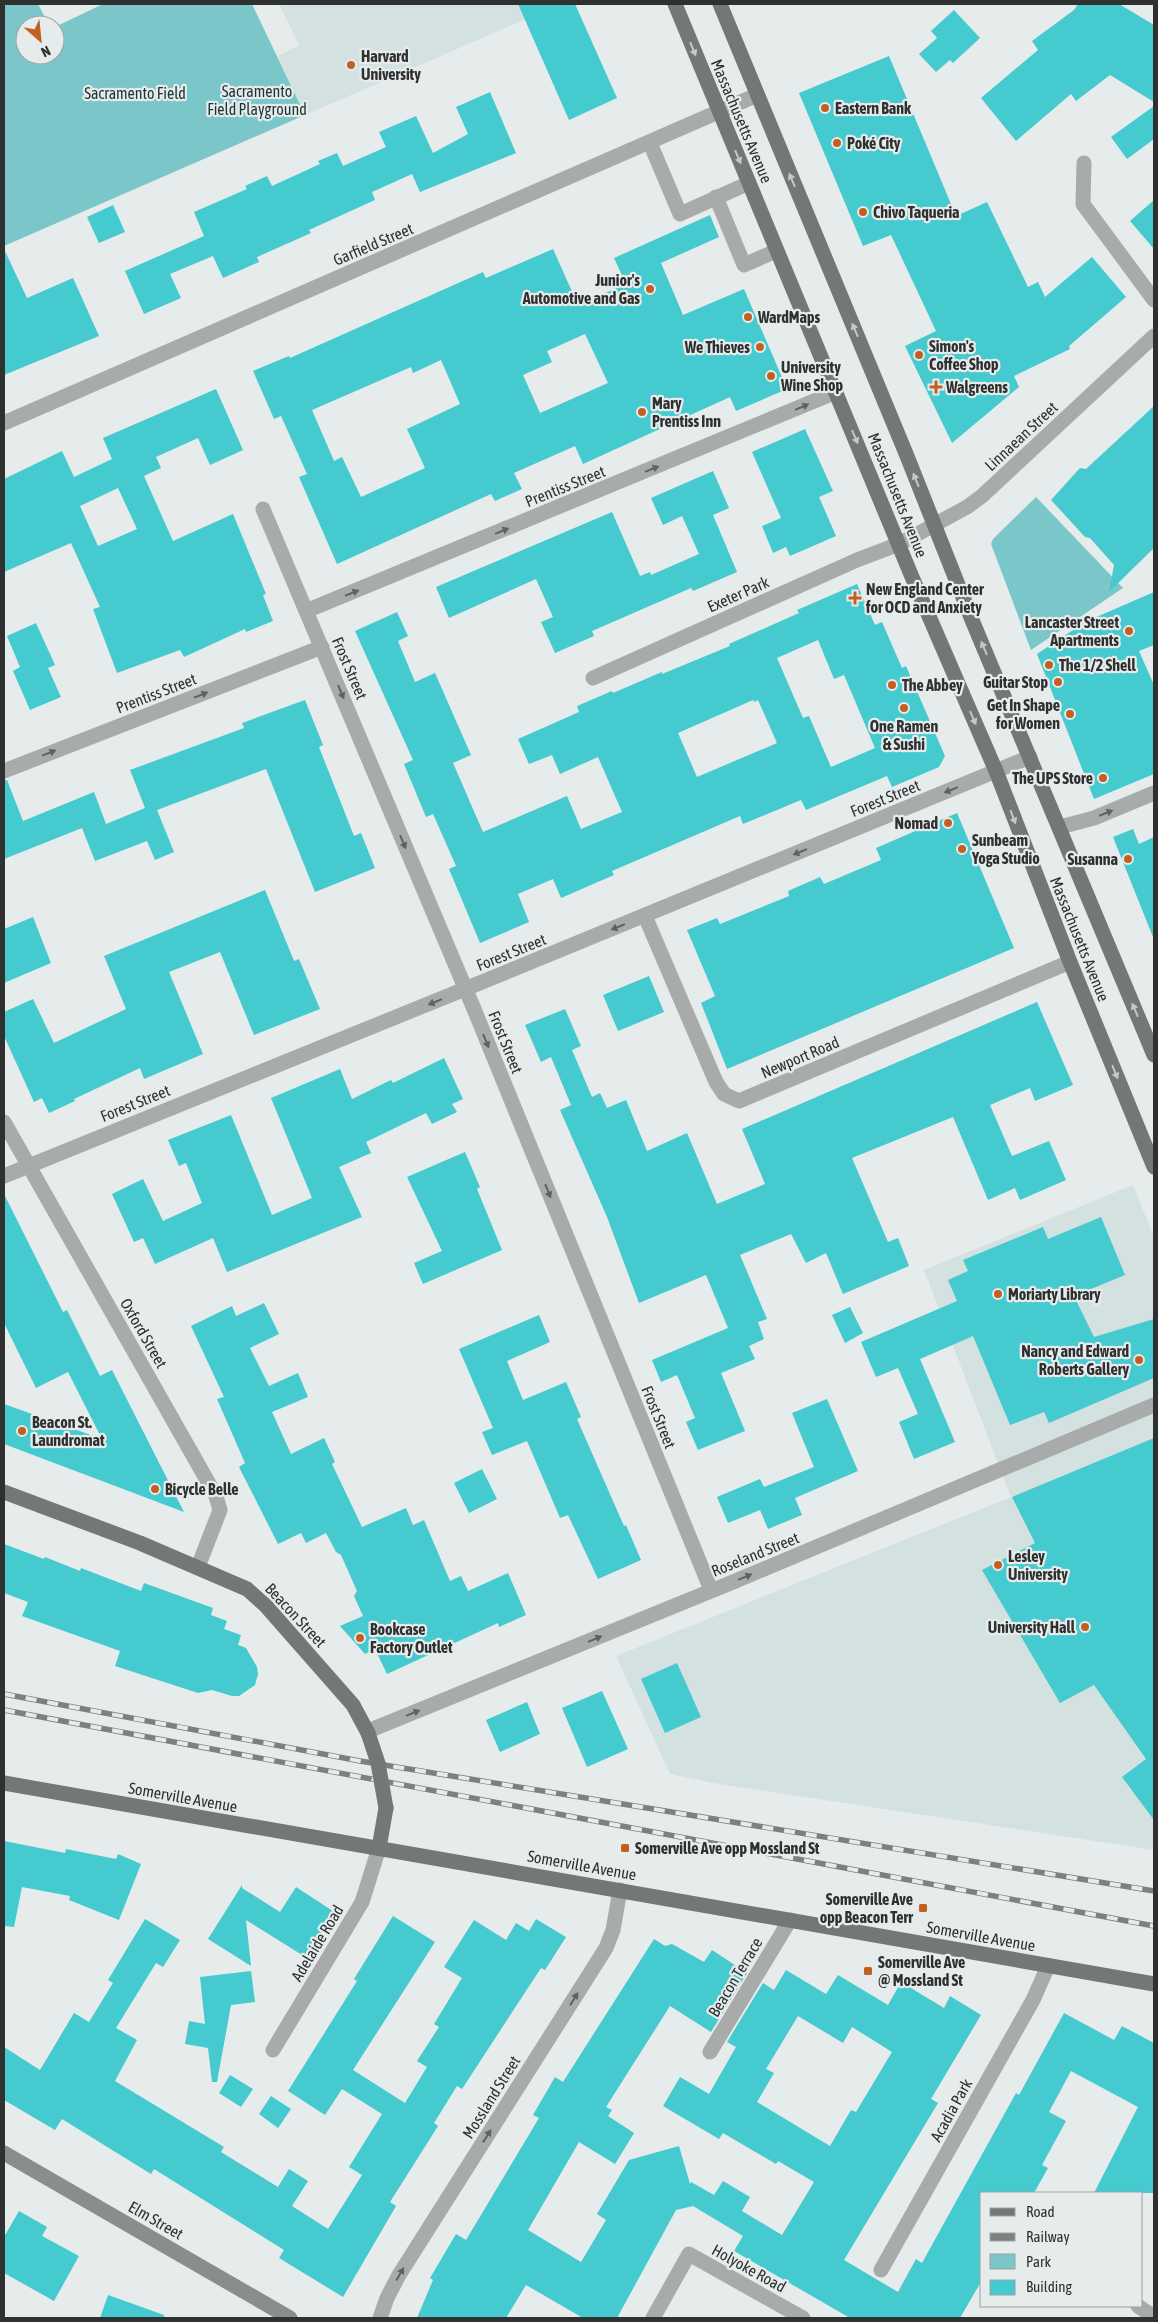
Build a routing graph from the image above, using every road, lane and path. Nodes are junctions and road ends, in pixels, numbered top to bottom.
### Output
1 (675, 4) edge
2 (720, 4) edge
3 (756, 95) junction
4 (719, 112) junction
5 (650, 143) junction
6 (1084, 163) dead end
7 (749, 184) junction
8 (716, 197) junction
9 (776, 251) junction
10 (1154, 300) edge
11 (1154, 336) edge
12 (836, 392) junction
13 (4, 423) edge
14 (263, 509) dead end
15 (934, 526) junction
16 (899, 544) junction
17 (306, 611) junction
18 (322, 647) junction
19 (593, 678) dead end
20 (1030, 757) junction
21 (4, 771) edge
22 (996, 771) junction
23 (1154, 793) edge
24 (1060, 827) junction
25 (644, 916) junction
26 (1070, 962) junction
27 (465, 989) junction
28 (1154, 1054) edge
29 (4, 1122) edge
30 (28, 1166) junction
31 (1154, 1167) edge
32 (4, 1176) edge
33 (1154, 1405) edge
34 (4, 1492) edge
35 (198, 1567) junction
36 (711, 1590) junction
37 (368, 1732) junction
38 (4, 1783) edge
39 (380, 1848) junction
40 (620, 1890) junction
41 (790, 1920) junction
42 (1048, 1966) junction
43 (1154, 1984) edge
44 (273, 2050) dead end
45 (710, 2052) dead end
46 (4, 2153) edge
47 (881, 2270) dead end
48 (1139, 2307) edge
49 (1154, 2317) edge
50 (290, 2318) edge
51 (380, 2318) edge
52 (654, 2318) edge
53 (803, 2318) edge

1 -> 4 main road, Massachusetts Avenue
2 - 3 main road, Massachusetts Avenue
3 - 4 street, Garfield Street
15 -> 3 main road, Massachusetts Avenue
4 - 5 street, Garfield Street
4 -> 7 main road, Massachusetts Avenue
5 - 8 street
5 - 13 street, Garfield Street
6 - 10 street
7 - 8 street
7 - 9 main road, Massachusetts Avenue
8 - 9 street
9 - 12 main road, Massachusetts Avenue
11 - 15 street, Linnaean Street
12 -> 16 main road, Massachusetts Avenue
17 -> 12 street, Prentiss Street
14 - 17 street, Frost Street
15 - 16 street, Linnaean Street
20 -> 15 main road, Massachusetts Avenue
16 - 19 street, Exeter Park
16 -> 22 main road, Massachusetts Avenue
17 - 18 street, Frost Street
21 -> 18 street, Prentiss Street
18 -> 27 street, Frost Street
20 - 22 street, Forest Street
20 - 24 main road, Massachusetts Avenue
22 -> 25 street, Forest Street
22 -> 26 main road, Massachusetts Avenue
24 -> 23 street
28 -> 24 main road, Massachusetts Avenue
25 - 26 street, Newport Road
25 -> 27 street, Forest Street
26 -> 31 main road, Massachusetts Avenue
27 -> 30 street, Forest Street
27 -> 36 street, Frost Street
29 - 30 street, Oxford Street
30 - 32 street, Forest Street
30 - 35 street, Oxford Street
36 -> 33 street, Roseland Street
34 - 35 main road, Beacon Street
35 - 37 main road, Beacon Street
37 -> 36 street, Roseland Street
37 - 39 main road, Beacon Street, bridge
38 - 39 main road, Somerville Avenue
39 - 40 main road, Somerville Avenue
39 - 44 street, Adelaide Road
40 - 41 main road, Somerville Avenue
51 -> 40 street, Mossland Street
41 - 42 main road, Somerville Avenue
41 - 45 street, Beacon Terrace
42 - 43 main road, Somerville Avenue
42 - 47 street, Acadia Park
46 - 50 main road, Elm Street
48 - 49 street
52 - 53 street, Holyoke Road

